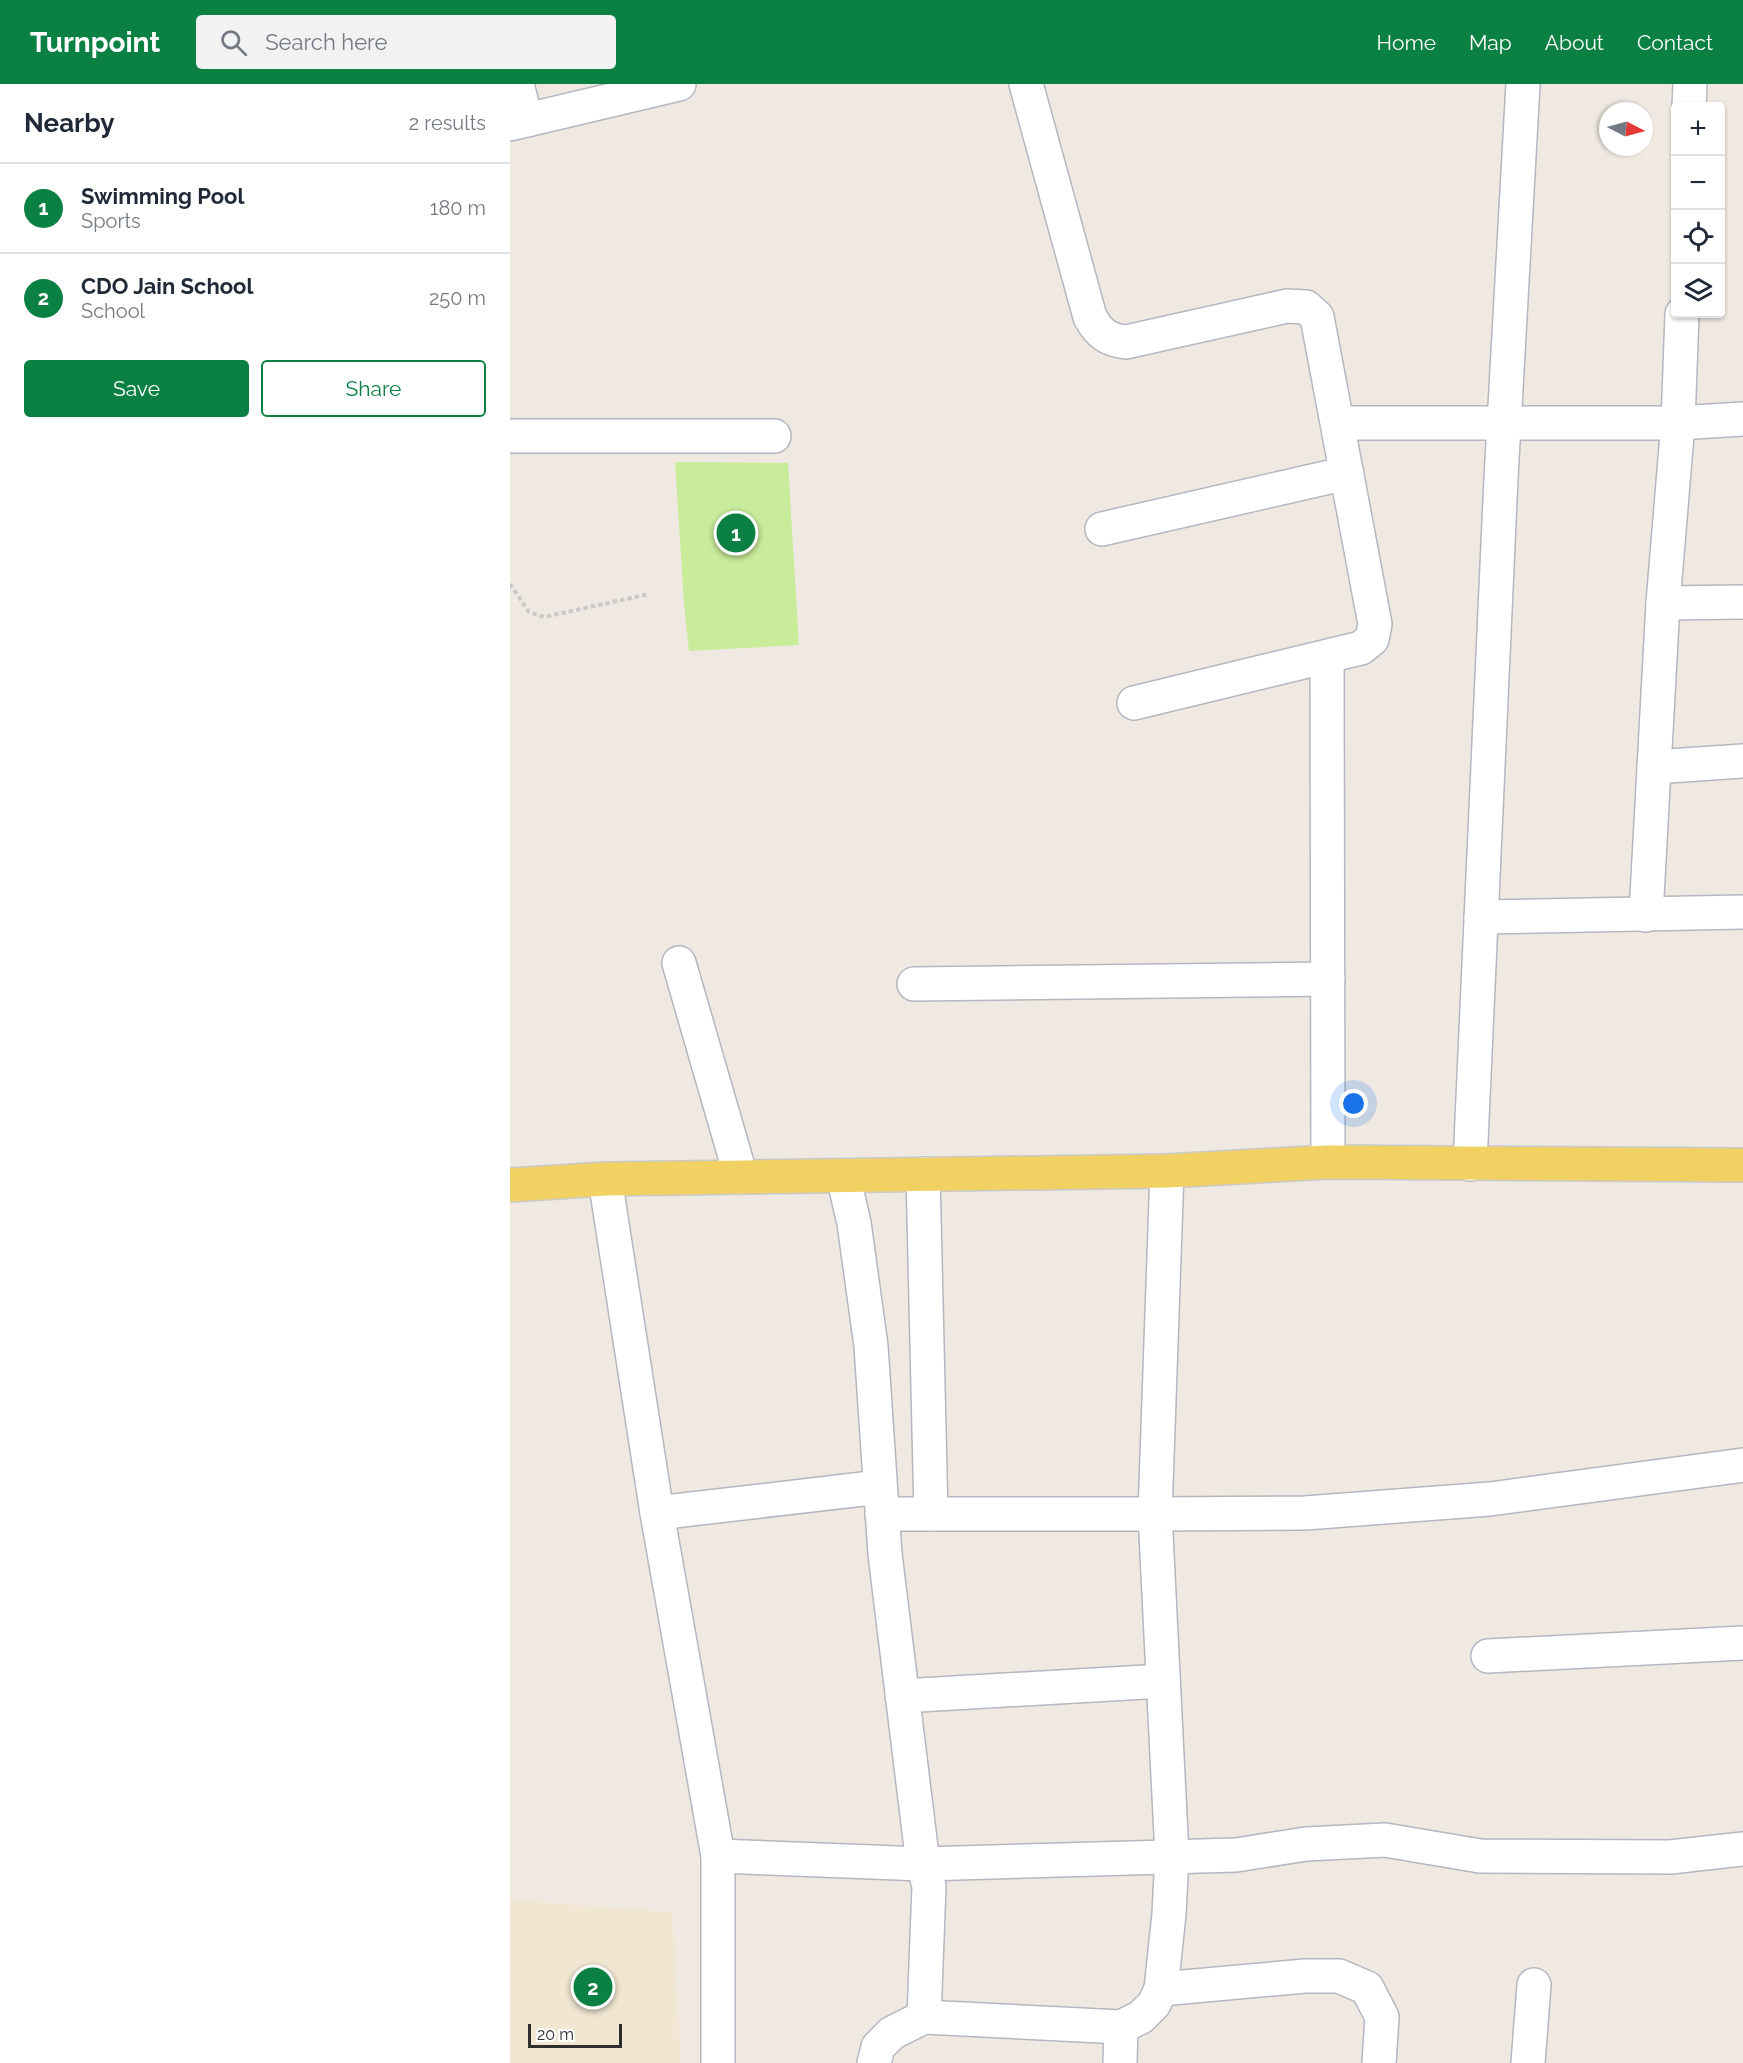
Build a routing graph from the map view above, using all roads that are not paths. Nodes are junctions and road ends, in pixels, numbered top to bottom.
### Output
1 (517, 84) edge
2 (679, 84) edge
3 (1026, 84) edge
4 (1522, 84) edge
5 (1690, 84) edge
6 (1689, 102) edge
7 (518, 122) edge
8 (1682, 318) edge
9 (1743, 419) edge
10 (1504, 422) junction
11 (1338, 423) junction
12 (1678, 423) junction
13 (510, 436) edge
14 (774, 436) dead end
15 (1347, 473) junction
16 (1102, 529) dead end
17 (1663, 603) junction
18 (1743, 603) edge
19 (1327, 657) junction
20 (1134, 704) dead end
21 (1743, 761) edge
22 (1654, 767) junction
23 (1743, 912) edge
24 (1646, 915) junction
25 (1481, 917) junction
26 (679, 963) dead end
27 (1328, 979) junction
28 (914, 984) dead end
29 (1328, 1162) junction
30 (1470, 1164) junction
31 (1743, 1165) edge
32 (1167, 1171) junction
33 (923, 1174) junction
34 (843, 1176) junction
35 (741, 1177) junction
36 (605, 1179) junction
37 (510, 1185) edge
38 (1743, 1465) edge
39 (881, 1500) junction
40 (657, 1513) junction
41 (931, 1514) junction
42 (1155, 1514) junction
43 (1743, 1643) edge
44 (1488, 1656) dead end
45 (1163, 1681) junction
46 (902, 1695) junction
47 (1743, 1849) edge
48 (718, 1856) junction
49 (1172, 1856) junction
50 (923, 1864) junction
51 (1534, 1985) dead end
52 (1161, 1989) junction
53 (924, 2017) junction
54 (1121, 2027) junction
55 (717, 2063) edge
56 (874, 2063) edge
57 (1120, 2063) edge
58 (1379, 2063) edge
59 (1528, 2063) edge

1 - 7 street
2 - 7 street
3 - 11 street
4 - 10 street
5 - 6 street
8 - 12 street
9 - 12 street
10 - 11 street
10 - 12 street
10 - 25 street
11 - 15 street
12 - 17 street
13 - 14 street
15 - 16 street
15 - 19 street
17 - 18 street
17 - 22 street
19 - 20 street
19 - 27 street
21 - 22 street
22 - 24 street
23 - 24 street
24 - 25 street
25 - 30 street
26 - 35 street
27 - 28 street
27 - 29 street
29 - 30 main road
29 - 32 main road
30 - 31 main road
32 - 33 main road
32 - 42 street
33 - 34 main road
33 - 41 street
34 - 35 main road
34 - 39 street
35 - 36 main road
36 - 37 main road
36 - 40 street
38 - 42 street
39 - 40 street
39 - 41 street
39 - 46 street
40 - 48 street
41 - 42 street
42 - 45 street
43 - 44 street
45 - 46 street
45 - 49 street
46 - 50 street
47 - 49 street
48 - 50 street
48 - 55 street
49 - 50 street
49 - 52 street
50 - 53 street
51 - 59 street
52 - 54 street
52 - 58 street
53 - 54 street
53 - 56 street
54 - 57 street

